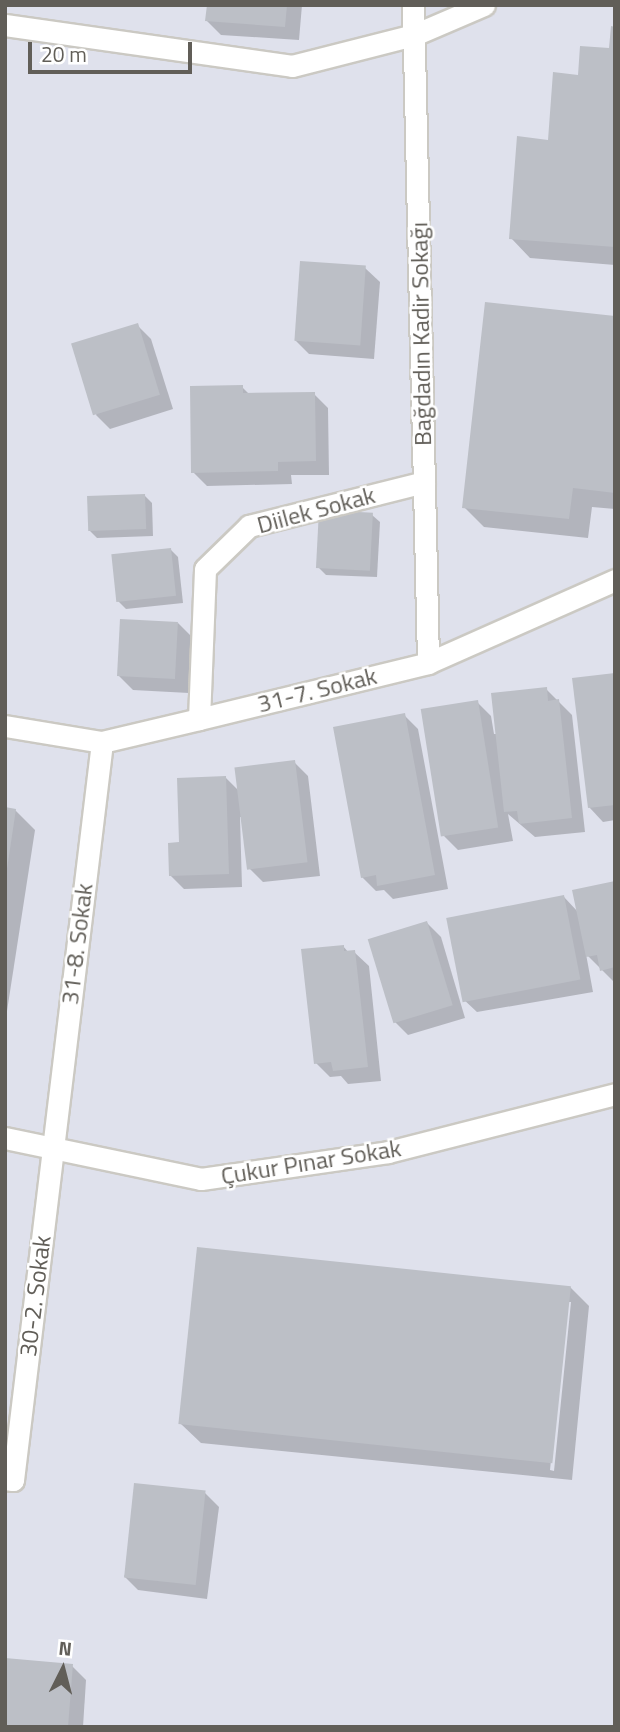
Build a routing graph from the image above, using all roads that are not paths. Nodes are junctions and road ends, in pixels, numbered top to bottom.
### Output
1 (413, 5) edge
2 (484, 5) edge
3 (5, 25) edge
4 (414, 35) junction
5 (424, 482) junction
6 (615, 580) edge
7 (428, 663) junction
8 (198, 719) junction
9 (5, 726) edge
10 (102, 742) junction
11 (615, 1094) edge
12 (5, 1138) edge
13 (53, 1146) junction
14 (5, 1479) edge

1 - 4 street, Bağdadın Kadir Sokağı
2 - 4 street
3 - 4 street
4 - 5 street, Bağdadın Kadir Sokağı
5 - 7 street, Bağdadın Kadir Sokağı
5 - 8 street, Diilek Sokak
6 - 7 street, 31-7. Sokak
7 - 8 street, 31-7. Sokak
8 - 10 street, 31-7. Sokak
9 - 10 street, 31-7. Sokak
10 - 13 street, 31-8. Sokak
11 - 13 street, Çukur Pınar Sokak
12 - 13 street, Çukur Pınar Sokak
13 - 14 street, 30-2. Sokak

